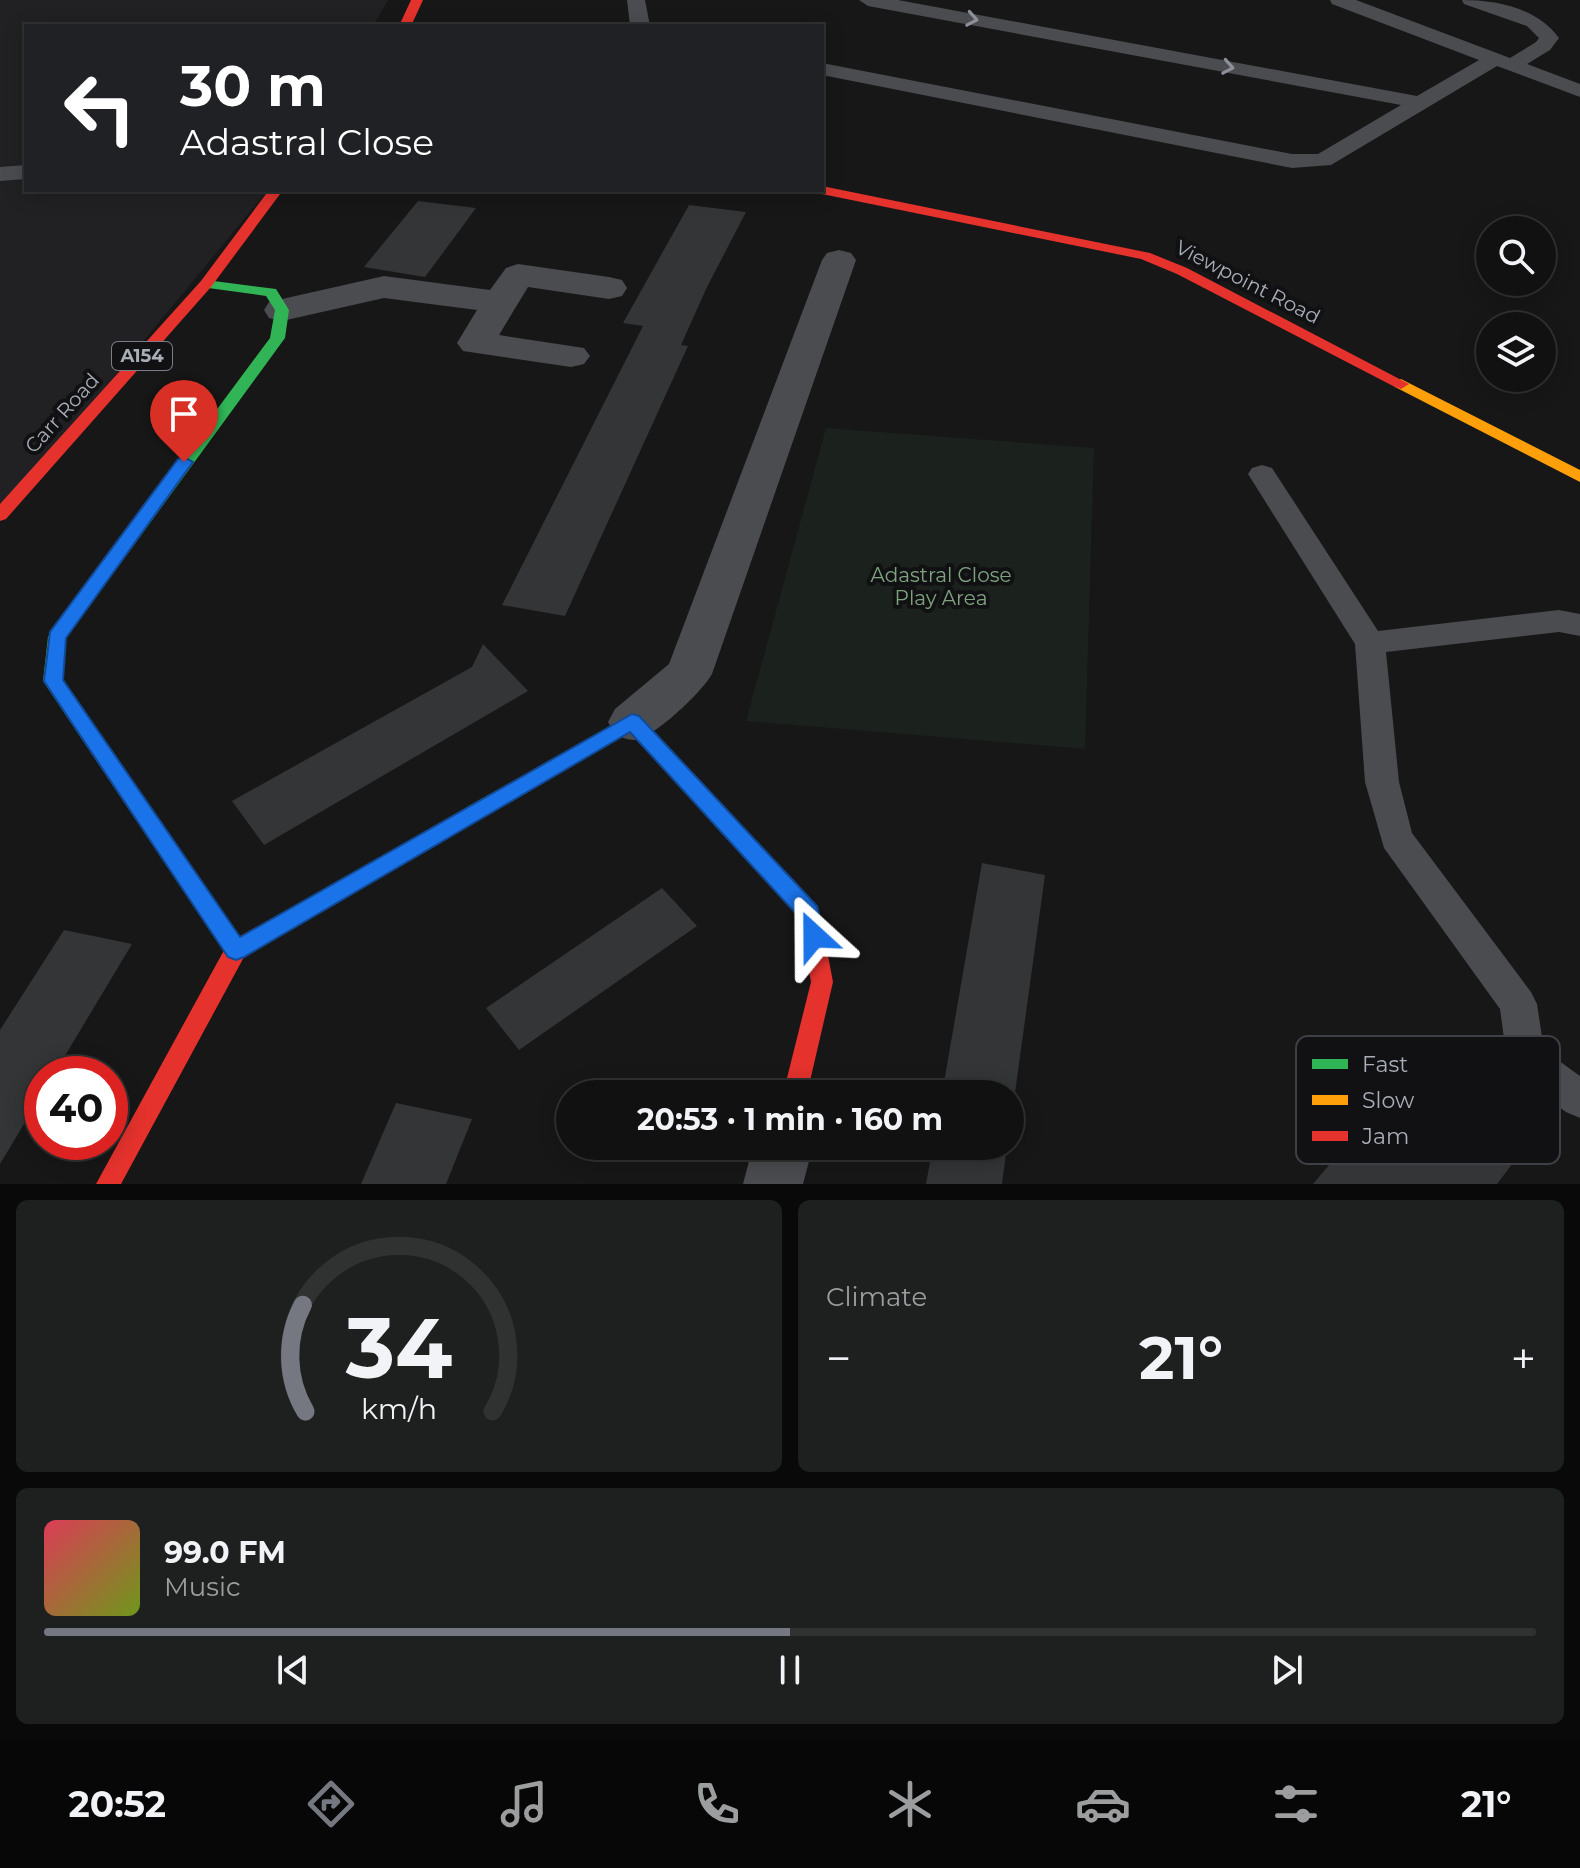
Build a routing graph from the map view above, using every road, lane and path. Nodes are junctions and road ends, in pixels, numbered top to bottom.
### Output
1 (417, 0) edge
2 (636, 0) edge
3 (868, 0) edge
4 (1339, 0) edge
5 (1471, 0) edge
6 (406, 24) edge
7 (640, 24) edge
8 (1503, 62) junction
9 (824, 69) edge
10 (1580, 91) edge
11 (1422, 103) junction
12 (24, 172) edge
13 (0, 174) edge
14 (824, 190) edge
15 (275, 192) edge
16 (839, 260) dead end
17 (206, 284) junction
18 (609, 288) dead end
19 (500, 302) junction
20 (282, 310) junction
21 (571, 356) dead end
22 (1262, 474) dead end
23 (1580, 477) edge
24 (0, 515) edge
25 (1580, 625) edge
26 (1370, 643) junction
27 (632, 722) junction
28 (236, 950) junction
29 (1523, 1036) edge
30 (798, 1080) edge
31 (1560, 1085) edge
32 (1580, 1099) edge
33 (779, 1160) edge
34 (108, 1184) edge
35 (773, 1184) edge

1 - 6 street
2 - 7 lane
3 -> 11 lane
4 - 8 lane
5 - 8 lane
8 - 10 lane
8 - 11 lane
9 - 11 lane
12 - 13 lane
14 - 23 street, Viewpoint Road
15 - 17 street, Carr Road / A154
16 - 27 street
17 - 20 street
17 - 24 street, Carr Road / A154
18 - 19 street
19 - 20 street
19 - 21 street
20 - 28 street
22 - 26 lane
25 - 26 lane
26 - 29 lane
27 - 28 street
27 - 30 street
28 - 34 street
31 - 32 lane
33 - 35 street

